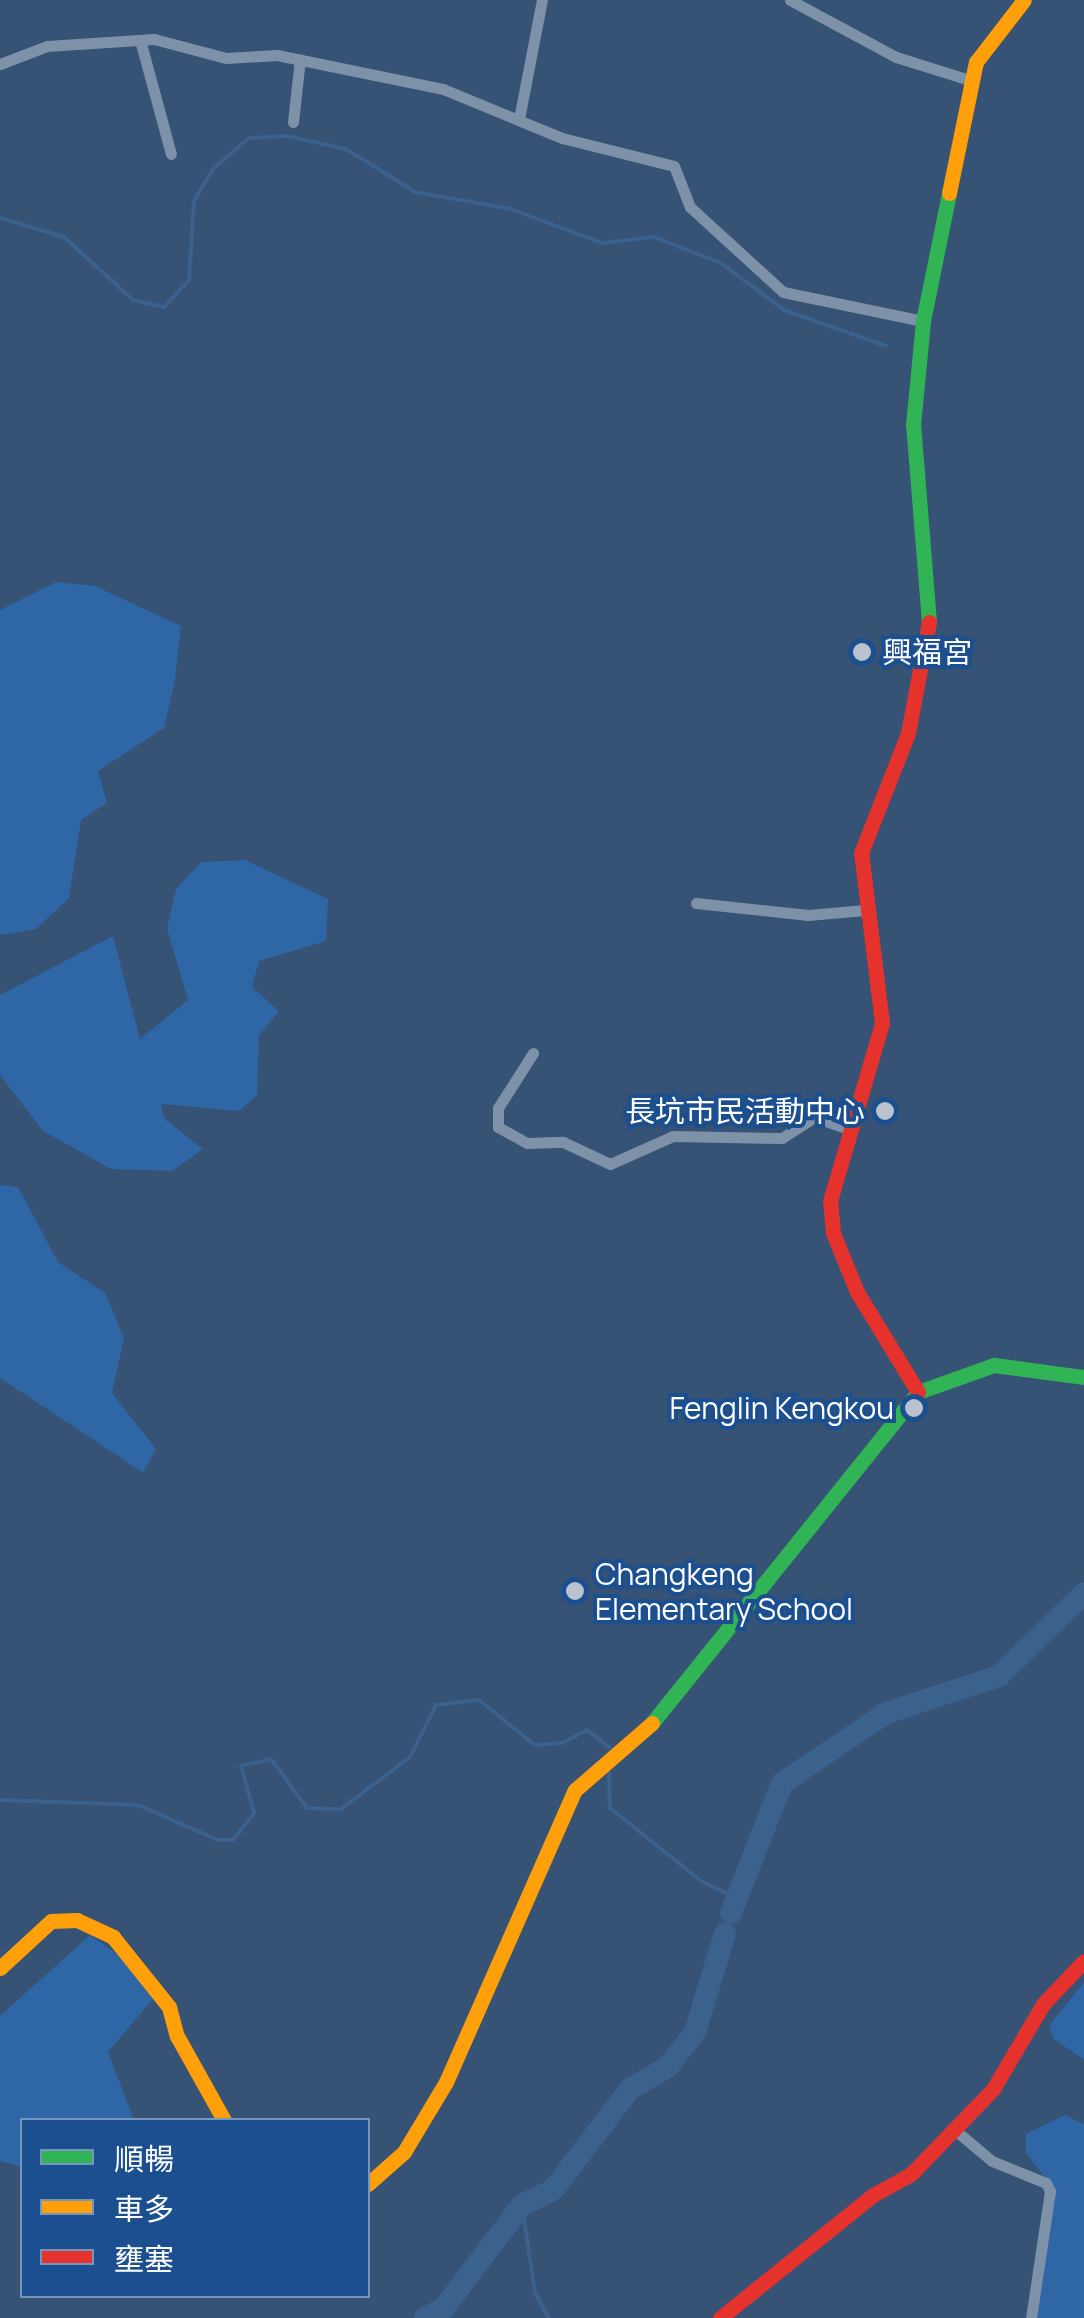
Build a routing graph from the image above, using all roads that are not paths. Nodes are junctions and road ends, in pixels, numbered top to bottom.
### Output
1 (542, 0) edge
2 (790, 0) edge
3 (1024, 0) edge
4 (140, 40) junction
5 (300, 60) junction
6 (0, 64) edge
7 (970, 80) junction
8 (520, 119) junction
9 (292, 122) dead end
10 (171, 154) dead end
11 (924, 321) junction
12 (696, 903) dead end
13 (865, 910) junction
14 (532, 1053) dead end
15 (852, 1130) junction
16 (1077, 1376) edge
17 (918, 1392) junction
18 (1084, 1961) edge
19 (0, 1968) edge
20 (223, 2118) edge
21 (955, 2130) junction
22 (370, 2182) edge
23 (720, 2318) edge
24 (1031, 2318) edge

1 - 8 street
2 - 7 street
3 - 7 street
4 - 5 street
4 - 6 street
4 - 10 street
5 - 8 street
5 - 9 street
7 - 11 street
8 - 11 street
11 - 13 street
12 - 13 street
13 - 15 street
14 - 15 street
15 - 17 street
16 - 17 street
17 - 22 street
18 - 21 street
19 - 20 street
21 - 23 street
21 - 24 street

